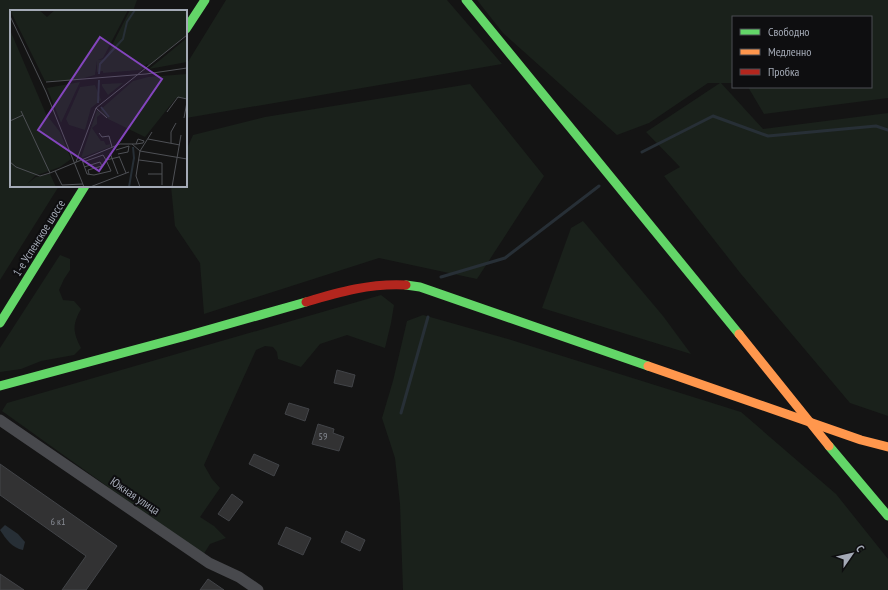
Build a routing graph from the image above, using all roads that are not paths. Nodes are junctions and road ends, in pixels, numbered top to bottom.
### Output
1 (205, 0) edge
2 (466, 0) edge
3 (187, 27) edge
4 (84, 187) edge
5 (0, 323) edge
6 (779, 383) junction
7 (0, 386) edge
8 (760, 405) junction
9 (0, 420) edge
10 (809, 422) junction
11 (861, 440) junction
12 (888, 447) edge
13 (841, 462) junction
14 (888, 516) edge
15 (258, 590) edge

1 - 3 street
2 - 6 street
4 - 5 street, 1-е Успенское шоссе
6 - 8 street
6 - 10 street
7 - 8 street
8 - 10 street
9 - 15 street, Южная улица
10 - 11 street
10 - 13 street
11 - 12 street
11 - 13 street
13 - 14 street

